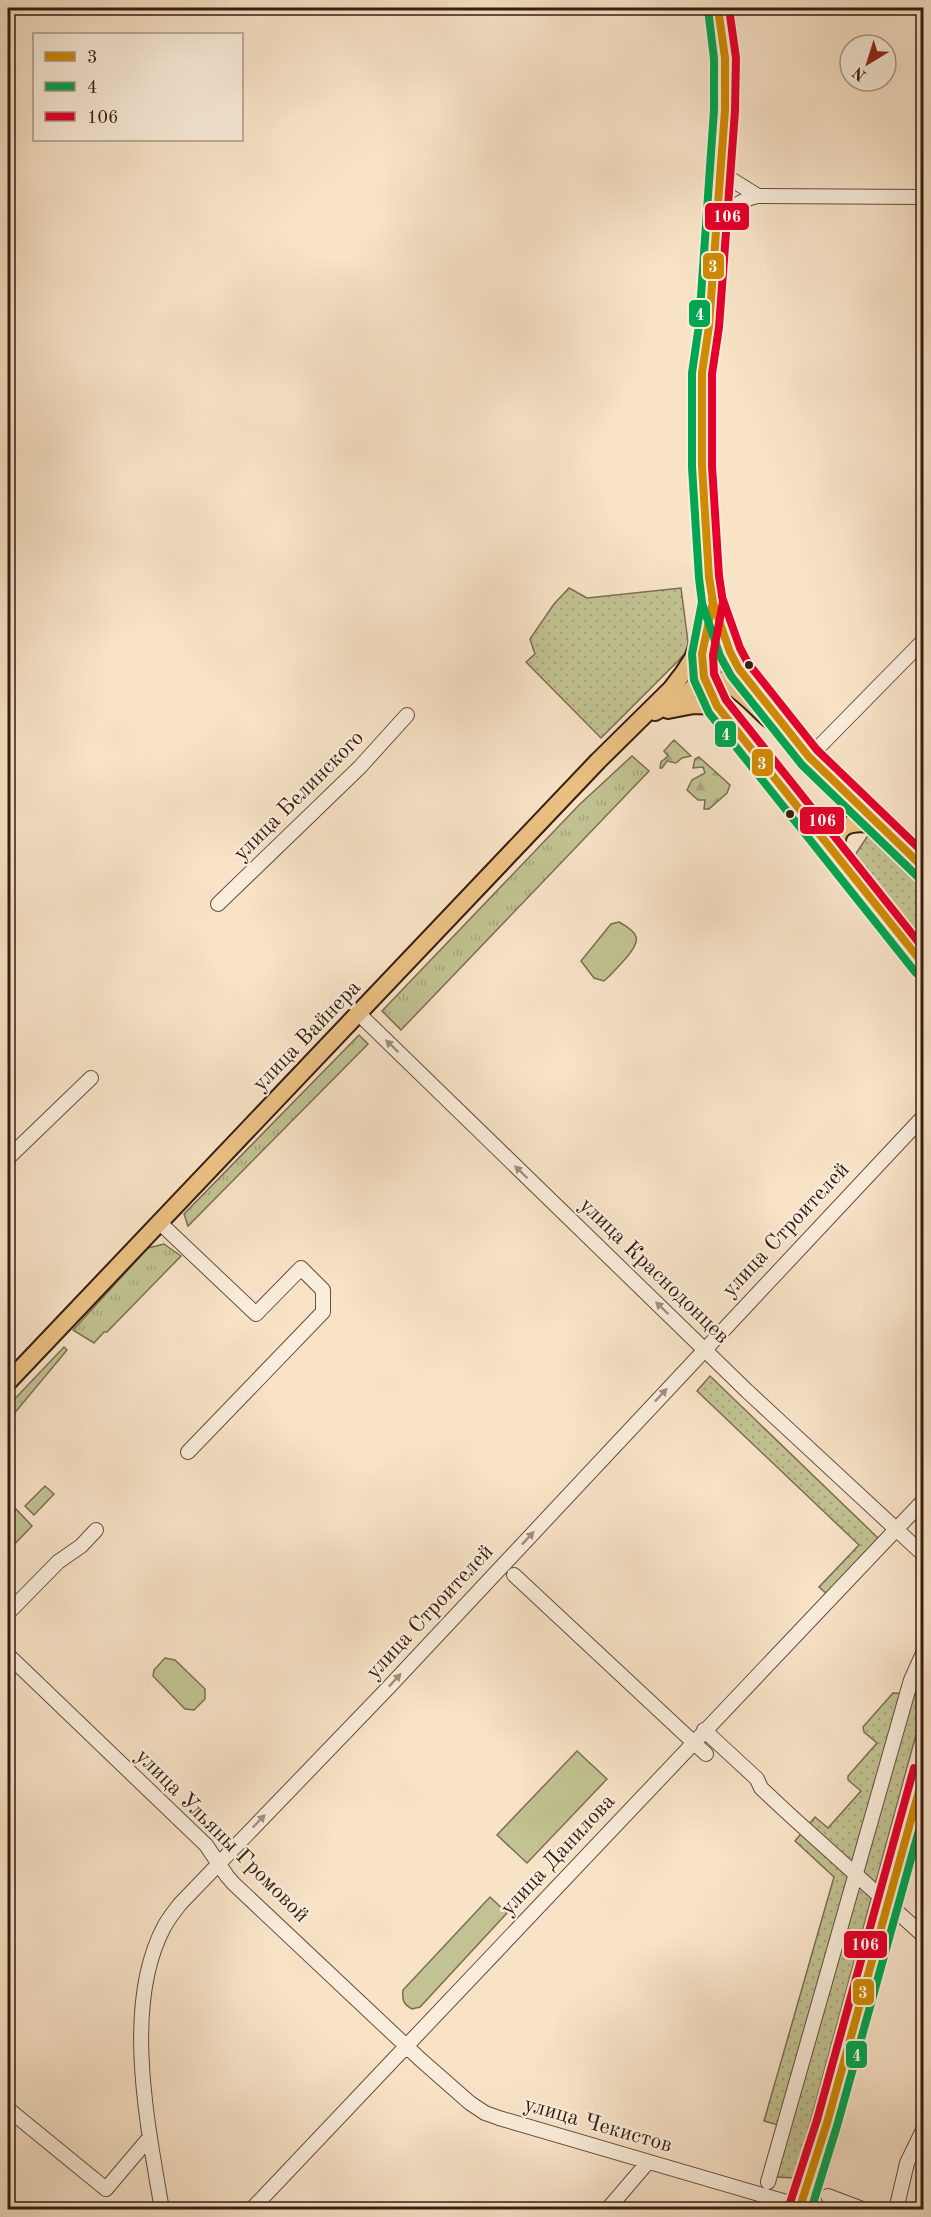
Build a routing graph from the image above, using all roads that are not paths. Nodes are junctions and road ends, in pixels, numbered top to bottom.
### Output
1 (718, 8) edge
2 (720, 170) junction
3 (758, 196) junction
4 (924, 197) edge
5 (716, 226) junction
6 (712, 602) junction
7 (924, 640) edge
8 (730, 652) junction
9 (704, 676) junction
10 (671, 688) junction
11 (717, 706) junction
12 (407, 716) dead end
13 (646, 717) junction
14 (805, 752) junction
15 (879, 825) junction
16 (839, 861) junction
17 (924, 868) edge
18 (218, 904) dead end
19 (924, 966) edge
20 (359, 1014) junction
21 (91, 1078) dead end
22 (924, 1116) edge
23 (8, 1158) edge
24 (159, 1222) junction
25 (704, 1348) junction
26 (8, 1382) edge
27 (188, 1452) dead end
28 (924, 1500) edge
29 (895, 1528) junction
30 (96, 1530) dead end
31 (924, 1555) edge
32 (507, 1560) junction
33 (514, 1575) dead end
34 (8, 1613) edge
35 (924, 1651) edge
36 (8, 1656) edge
37 (698, 1738) junction
38 (706, 1754) dead end
39 (924, 1771) edge
40 (219, 1863) junction
41 (856, 1875) junction
42 (886, 1902) junction
43 (924, 1936) edge
44 (406, 2047) junction
45 (8, 2109) edge
46 (924, 2128) edge
47 (150, 2137) junction
48 (648, 2162) junction
49 (768, 2182) dead end
50 (828, 2196) dead end
51 (799, 2208) edge
52 (162, 2210) edge
53 (251, 2210) edge
54 (607, 2210) edge
55 (865, 2210) edge
56 (896, 2210) edge

1 - 2 main road
2 - 3 street
2 - 5 main road
3 - 4 street
3 - 5 street
5 - 6 main road
6 - 8 main road
6 - 9 main road
6 - 10 main road, улица Вайнера
7 - 14 street
8 - 9 main road, улица Вайнера
8 - 14 main road
9 - 10 main road
9 - 11 main road
9 - 13 main road, улица Вайнера
9 - 14 main road
10 - 13 main road, улица Вайнера
11 - 13 main road
11 - 16 main road
12 - 18 street, улица Белинского
13 - 20 main road, улица Вайнера
14 - 15 main road
15 - 16 main road
15 - 17 main road
16 - 19 main road
20 - 24 main road, улица Вайнера
25 -> 20 street, улица Краснодонцев
21 - 23 street
22 - 25 street, улица Строителей
24 - 26 main road, улица Вайнера
24 - 27 street
25 - 29 street, улица Краснодонцев
32 -> 25 street, улица Строителей
28 - 29 street, улица Данилова
29 - 31 street, улица Краснодонцев
29 - 37 street, улица Данилова
30 - 34 street
32 - 37 street
40 -> 32 street, улица Строителей
33 - 37 street
35 - 41 street
36 - 40 street, улица Ульяны Громовой
37 - 38 street
37 - 41 street
37 - 44 street, улица Данилова
39 - 42 main road
40 - 44 street, улица Ульяны Громовой
40 - 47 street, улица Строителей
41 - 42 street
41 - 49 street
42 - 43 street
42 - 51 main road
44 - 48 street, улица Чекистов
44 - 53 street, улица Данилова
45 - 47 street
46 - 56 street
47 - 52 street, улица Строителей
48 - 51 street, улица Чекистов
48 - 54 street
50 - 55 street

